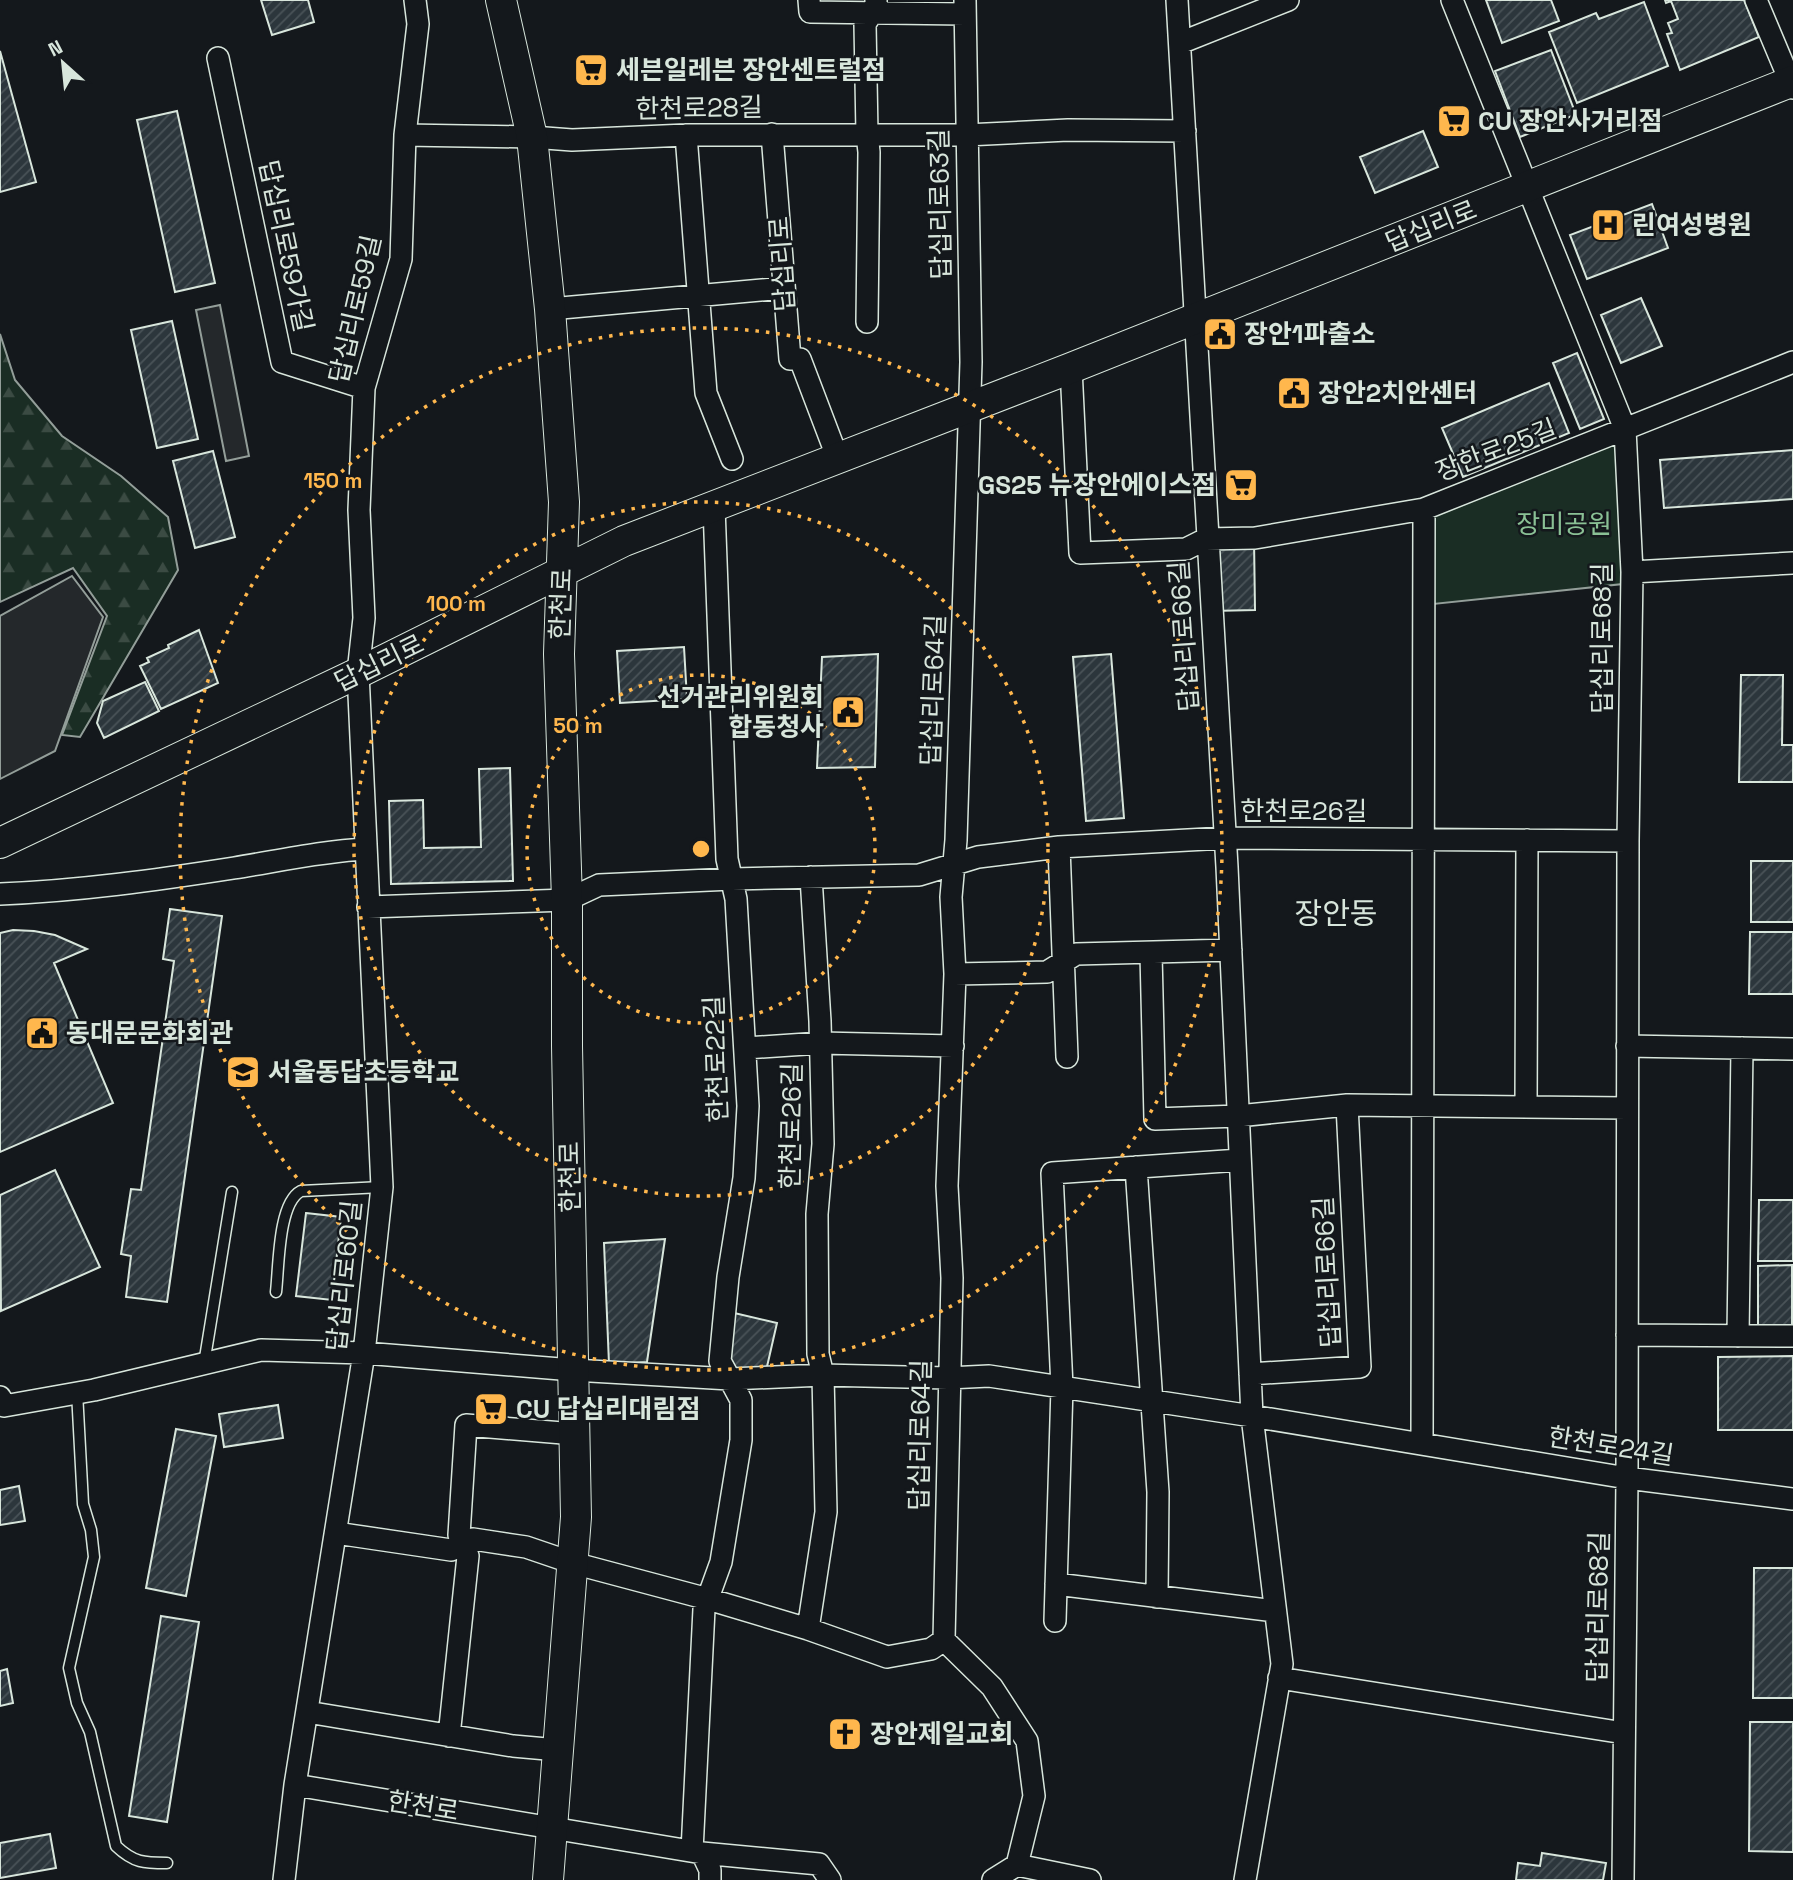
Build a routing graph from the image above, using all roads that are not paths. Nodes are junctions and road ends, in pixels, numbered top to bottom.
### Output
1 (415, 0) edge
2 (501, 0) edge
3 (809, 0) edge
4 (1177, 0) edge
5 (1288, 0) edge
6 (1451, 0) edge
7 (1756, 0) edge
8 (873, 7) edge
9 (965, 7) edge
10 (1180, 43) junction
11 (218, 58) dead end
12 (1792, 84) edge
13 (1185, 131) junction
14 (772, 134) junction
15 (867, 134) junction
16 (405, 135) junction
17 (686, 135) junction
18 (966, 135) junction
19 (532, 137) junction
20 (1527, 188) junction
21 (784, 288) junction
22 (698, 297) junction
23 (550, 309) junction
24 (1196, 318) junction
25 (867, 322) dead end
26 (1793, 362) edge
27 (1071, 368) junction
28 (364, 388) junction
29 (970, 407) junction
30 (1625, 429) junction
31 (732, 459) dead end
32 (838, 459) junction
33 (714, 507) junction
34 (1424, 509) junction
35 (1206, 539) junction
36 (1793, 563) edge
37 (1632, 572) junction
38 (562, 573) junction
39 (358, 673) junction
40 (1225, 838) junction
41 (1423, 840) junction
42 (1527, 840) junction
43 (1628, 841) junction
44 (0, 843) edge
45 (1059, 847) junction
46 (366, 849) junction
47 (952, 866) junction
48 (811, 877) junction
49 (732, 878) junction
50 (0, 894) edge
51 (567, 900) junction
52 (368, 907) junction
53 (1231, 950) junction
54 (1151, 954) junction
55 (1062, 963) junction
56 (954, 974) junction
57 (821, 1043) junction
58 (953, 1046) junction
59 (1628, 1046) junction
60 (746, 1048) junction
61 (1742, 1048) junction
62 (1793, 1049) edge
63 (1067, 1057) dead end
64 (1347, 1105) junction
65 (1423, 1106) junction
66 (1526, 1107) junction
67 (1627, 1108) junction
68 (1238, 1116) junction
69 (1240, 1160) junction
70 (1136, 1167) junction
71 (382, 1187) junction
72 (232, 1192) dead end
73 (276, 1292) dead end
74 (1628, 1335) junction
75 (1738, 1336) junction
76 (1793, 1336) edge
77 (364, 1353) junction
78 (204, 1364) junction
79 (573, 1370) junction
80 (1250, 1374) junction
81 (823, 1375) junction
82 (948, 1378) junction
83 (730, 1379) junction
84 (1062, 1387) junction
85 (77, 1392) junction
86 (2, 1401) edge
87 (1152, 1401) junction
88 (1252, 1416) junction
89 (575, 1434) junction
90 (1422, 1444) junction
91 (1627, 1478) junction
92 (1793, 1499) edge
93 (335, 1533) junction
94 (463, 1545) junction
95 (573, 1563) junction
96 (1056, 1584) junction
97 (1157, 1597) junction
98 (708, 1599) junction
99 (1275, 1611) junction
100 (1055, 1621) dead end
101 (808, 1629) junction
102 (944, 1640) junction
103 (1279, 1678) junction
104 (307, 1712) junction
105 (1624, 1733) junction
106 (449, 1735) junction
107 (558, 1750) junction
108 (295, 1785) junction
109 (552, 1826) junction
110 (697, 1852) junction
111 (167, 1863) dead end
112 (1017, 1865) junction
113 (284, 1880) edge
114 (548, 1880) edge
115 (710, 1880) edge
116 (830, 1880) edge
117 (993, 1880) edge
118 (1090, 1880) edge
119 (1245, 1880) edge
120 (1623, 1880) edge

1 - 16 street, 답십리로59길
2 - 19 main road, 한천로
3 - 8 street
4 - 10 street, 답십리로66길
5 - 10 street
6 - 20 street, 답십리로68길
7 - 12 street, 답십리로
8 - 9 street
8 - 15 street
9 - 18 street, 답십리로63길
10 - 13 street, 답십리로66길
11 - 28 street, 답십리로59가길
12 - 20 main road, 답십리로
13 - 18 street, 한천로28길
13 - 24 street, 답십리로66길
14 - 15 street, 한천로28길
14 - 17 street, 한천로28길
14 - 21 street, 답십리로
15 - 18 street, 한천로28길
15 - 25 street
16 - 19 street, 한천로28길
16 - 28 street, 답십리로59길
17 - 19 street, 한천로28길
17 - 22 street
18 - 29 street, 답십리로63길
19 - 23 main road, 한천로
20 - 24 main road, 답십리로
20 - 30 street, 답십리로68길
21 - 22 street
21 - 32 street, 답십리로
22 - 23 street
22 - 31 street
23 - 38 main road, 한천로
24 - 27 main road, 답십리로
24 - 35 street, 답십리로66길
26 - 30 street, 장한로25길
27 - 29 main road, 답십리로
27 - 35 street
28 - 39 street, 답십리로59길
29 - 32 main road, 답십리로
29 - 47 street, 답십리로64길
30 - 34 street, 장한로25길
30 - 37 street, 답십리로68길
32 - 33 main road, 답십리로
33 - 38 main road, 답십리로
33 - 49 street, 한천로22길
34 - 35 street, 장한로25길
34 - 41 street
35 - 40 street, 답십리로66길
36 - 37 street
37 - 43 street, 답십리로68길
38 - 39 main road, 답십리로
38 - 51 main road, 한천로
39 - 44 main road, 답십리로
39 - 46 street, 답십리로60길
40 - 41 street, 한천로26길
40 - 45 street, 한천로26길
40 - 53 street, 답십리로66길
41 - 42 street, 한천로26길
41 - 65 street
42 - 43 street, 한천로26길
42 - 66 street
43 - 59 street, 답십리로68길
45 - 47 street, 한천로26길
45 - 55 street
46 - 50 street
46 - 52 street, 답십리로60길
47 - 48 street, 한천로26길
47 - 56 street, 답십리로64길
48 - 49 street, 한천로26길
48 - 57 street, 한천로26길
49 - 51 street, 한천로26길
49 - 60 street, 한천로22길
51 - 52 street
51 - 79 main road, 한천로
52 - 71 street, 답십리로60길
53 - 54 street
53 - 68 street, 답십리로66길
54 - 55 street
54 - 68 street
55 - 56 street
55 - 63 street
56 - 58 street, 답십리로64길
57 - 58 street
57 - 60 street
57 - 81 street, 한천로26길
58 - 82 street, 답십리로64길
59 - 61 street
59 - 67 street, 답십리로68길
60 - 83 street, 한천로22길
61 - 62 street
61 - 75 street
64 - 65 street
64 - 68 street
64 - 80 street, 답십리로66길
65 - 66 street
65 - 90 street
66 - 67 street
67 - 74 street, 답십리로68길
68 - 69 street, 답십리로66길
69 - 70 street
69 - 80 street, 답십리로66길
70 - 84 street
70 - 87 street
71 - 73 lane
71 - 77 street, 답십리로60길
72 - 78 lane
74 - 75 street
74 - 91 street, 답십리로68길
75 - 76 street
77 - 78 street
77 - 79 street
77 - 93 street, 답십리로60길
78 - 85 street
79 - 83 street, 한천로24길
79 - 89 main road, 한천로
80 - 88 street, 답십리로66길
81 - 82 street, 한천로24길
81 - 83 street, 한천로24길
81 - 101 street
82 - 84 street, 한천로24길
82 - 102 street, 답십리로64길
83 - 98 street, 한천로22길
84 - 87 street, 한천로24길
84 - 96 street
85 - 86 street
85 - 111 lane
87 - 88 street, 한천로24길
87 - 97 street
88 - 90 street, 한천로24길
88 - 99 street, 답십리로66길
89 - 94 street
89 - 95 main road, 한천로
90 - 91 street, 한천로24길
91 - 92 street, 한천로24길
91 - 105 street, 답십리로68길
93 - 94 street
93 - 104 street, 답십리로60길
94 - 95 street
94 - 106 street
95 - 98 street
95 - 107 main road, 한천로
96 - 97 street
96 - 100 street
97 - 99 street
98 - 101 street
98 - 110 street, 한천로22길
99 - 103 street, 답십리로66길
101 - 102 street
102 - 112 street
103 - 105 street
103 - 119 street, 답십리로66길
104 - 106 street
104 - 108 street, 답십리로60길
105 - 120 street, 답십리로68길
106 - 107 street
107 - 109 main road, 한천로
108 - 109 street, 한천로
108 - 113 street, 답십리로60길
109 - 110 street
109 - 114 main road, 한천로
110 - 115 street, 한천로22길
110 - 116 street
112 - 117 street
112 - 118 street

